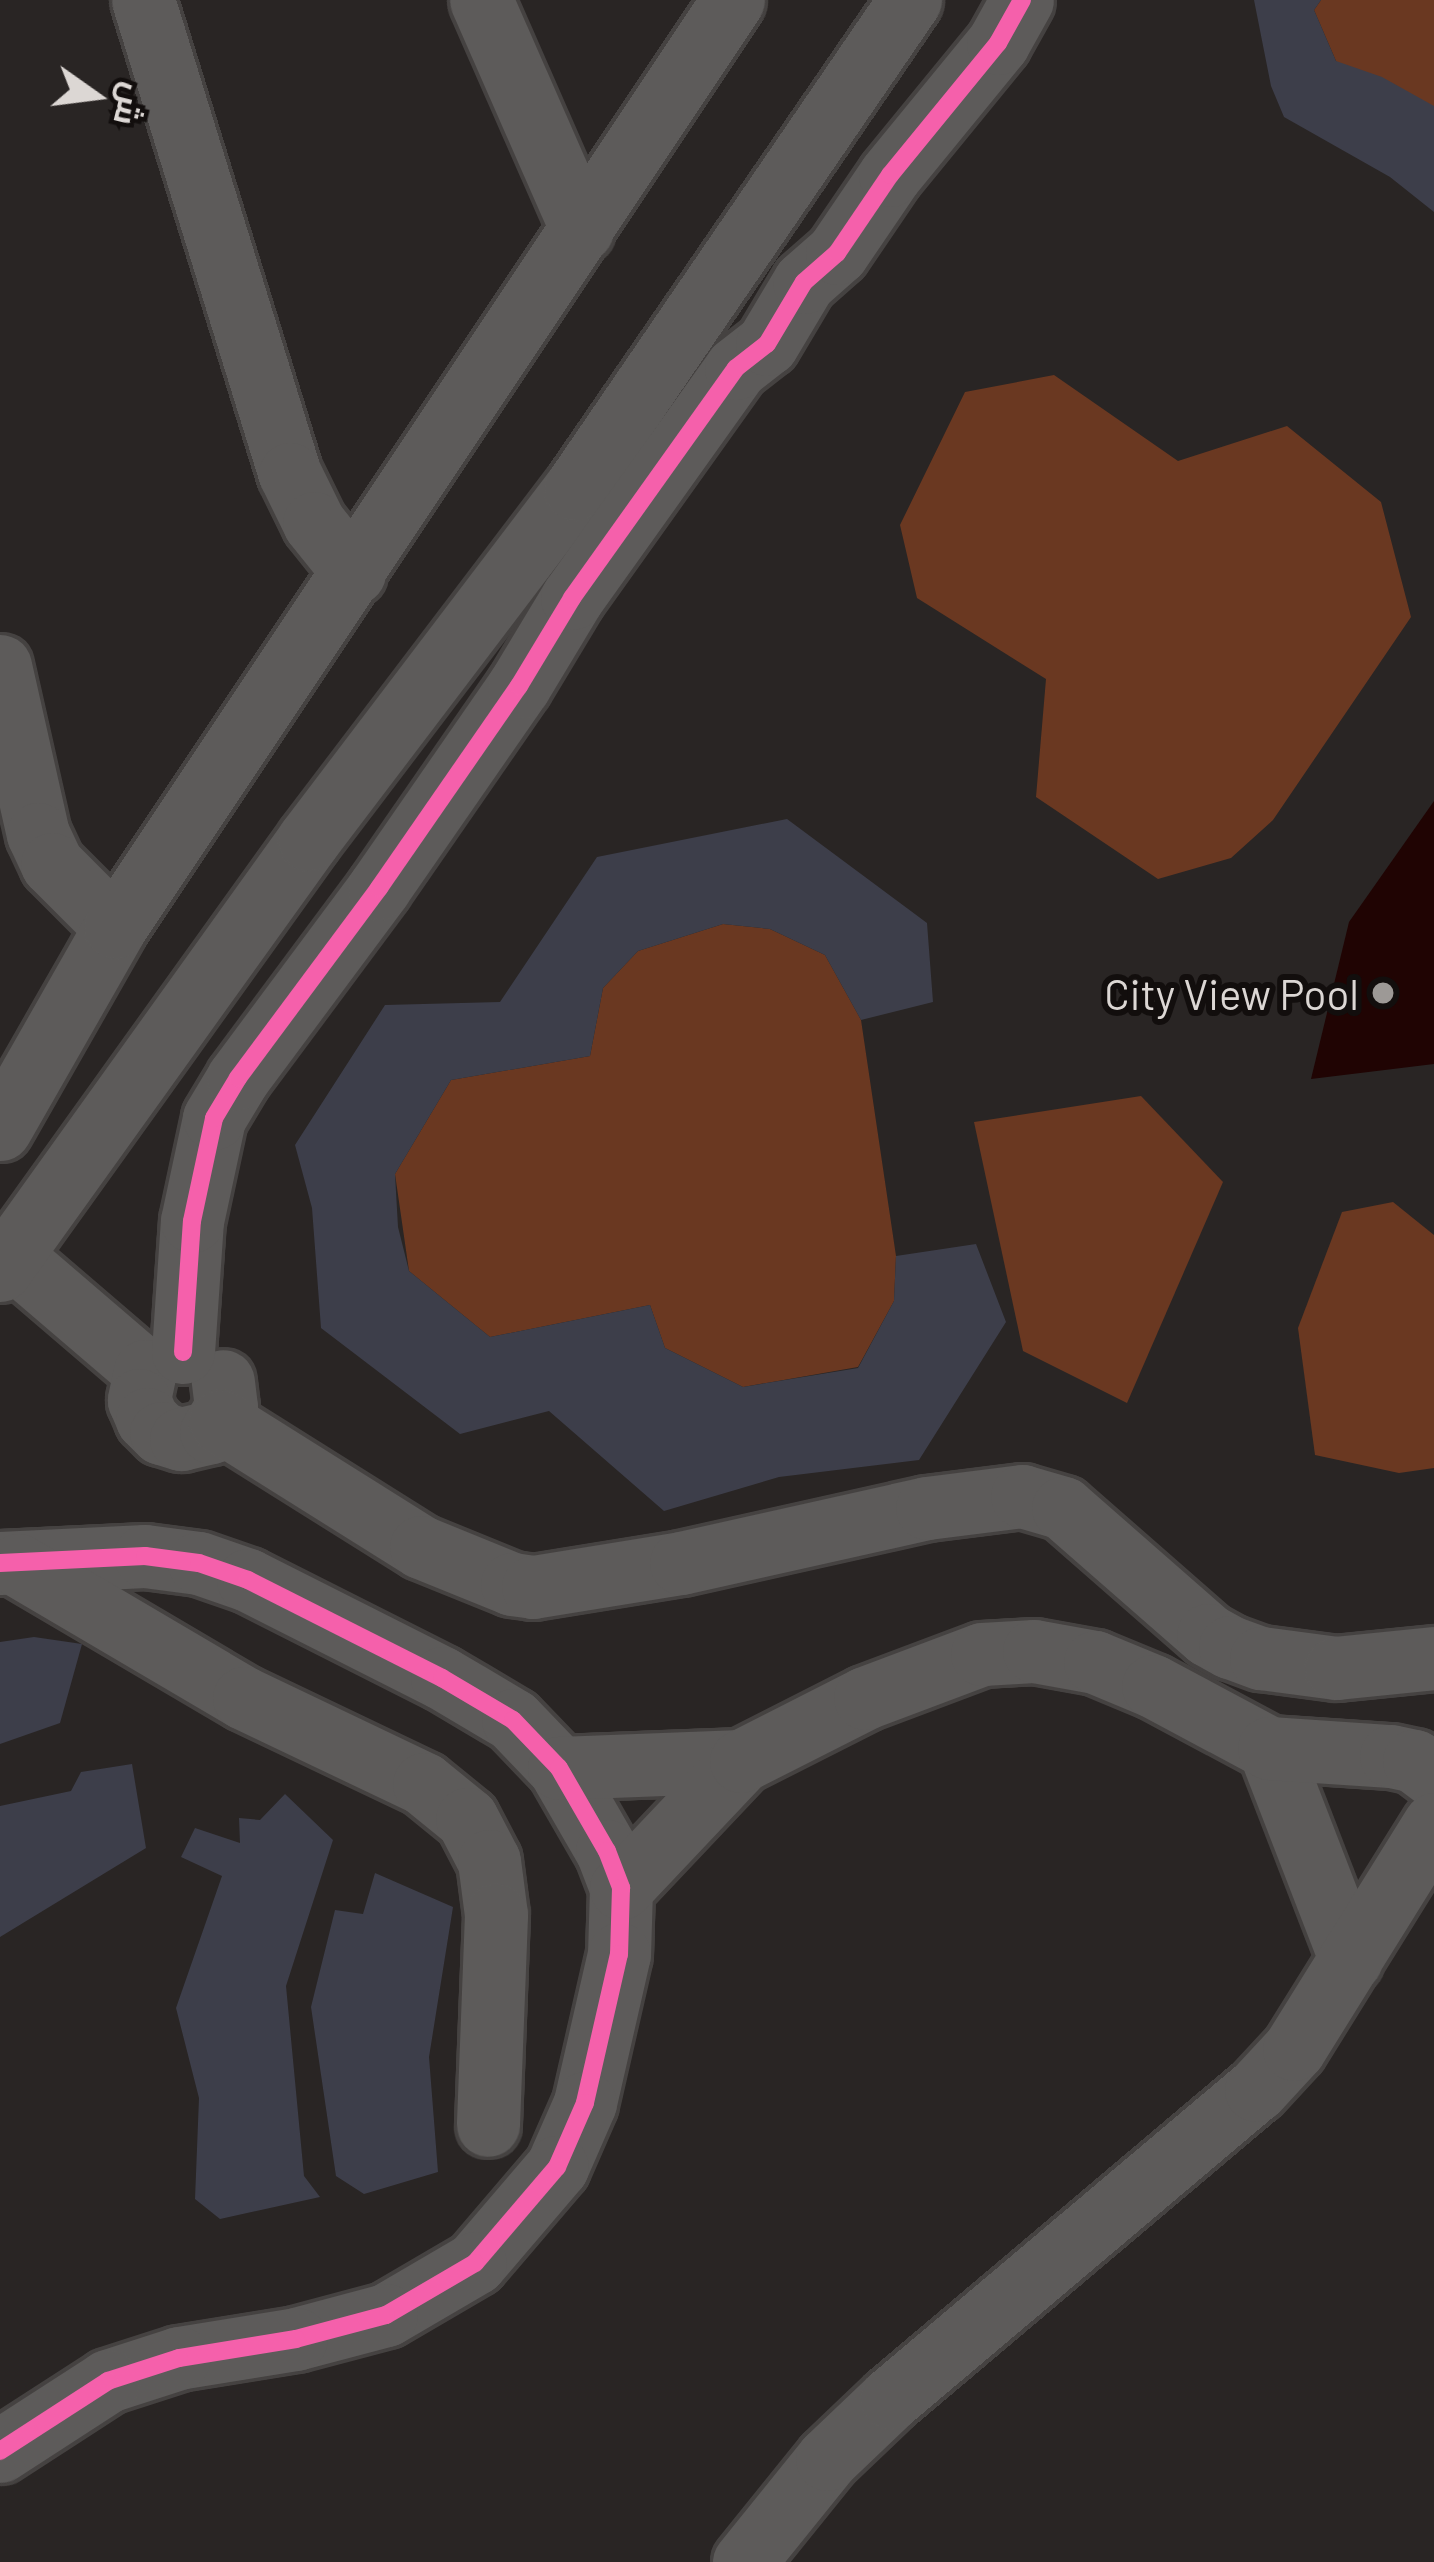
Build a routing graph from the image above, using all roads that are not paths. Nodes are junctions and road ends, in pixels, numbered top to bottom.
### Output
1 (143, 0) edge
2 (481, 0) edge
3 (733, 0) edge
4 (910, 0) edge
5 (1022, 0) edge
6 (583, 230) junction
7 (354, 573) junction
8 (0, 666) edge
9 (116, 927) junction
10 (0, 1130) edge
11 (5, 1263) edge
12 (164, 1362) junction
13 (9, 1564) edge
14 (1434, 1658) edge
15 (1269, 1748) junction
16 (741, 1761) junction
17 (559, 1768) junction
18 (1434, 1776) edge
19 (1434, 1824) edge
20 (622, 1888) junction
21 (1351, 1960) junction
22 (488, 2126) dead end
23 (0, 2451) edge
24 (745, 2562) edge

1 - 7 street
2 - 6 street
3 - 6 street
4 - 11 street
5 - 12 street
6 - 7 street
7 - 9 street
8 - 9 street
9 - 10 street
11 - 12 street
12 - 14 street
13 - 17 street
13 - 22 street
15 - 16 street
15 - 18 street
15 - 21 street
16 - 17 street
16 - 20 street
17 - 20 street
19 - 21 street
20 - 23 street
21 - 24 street

